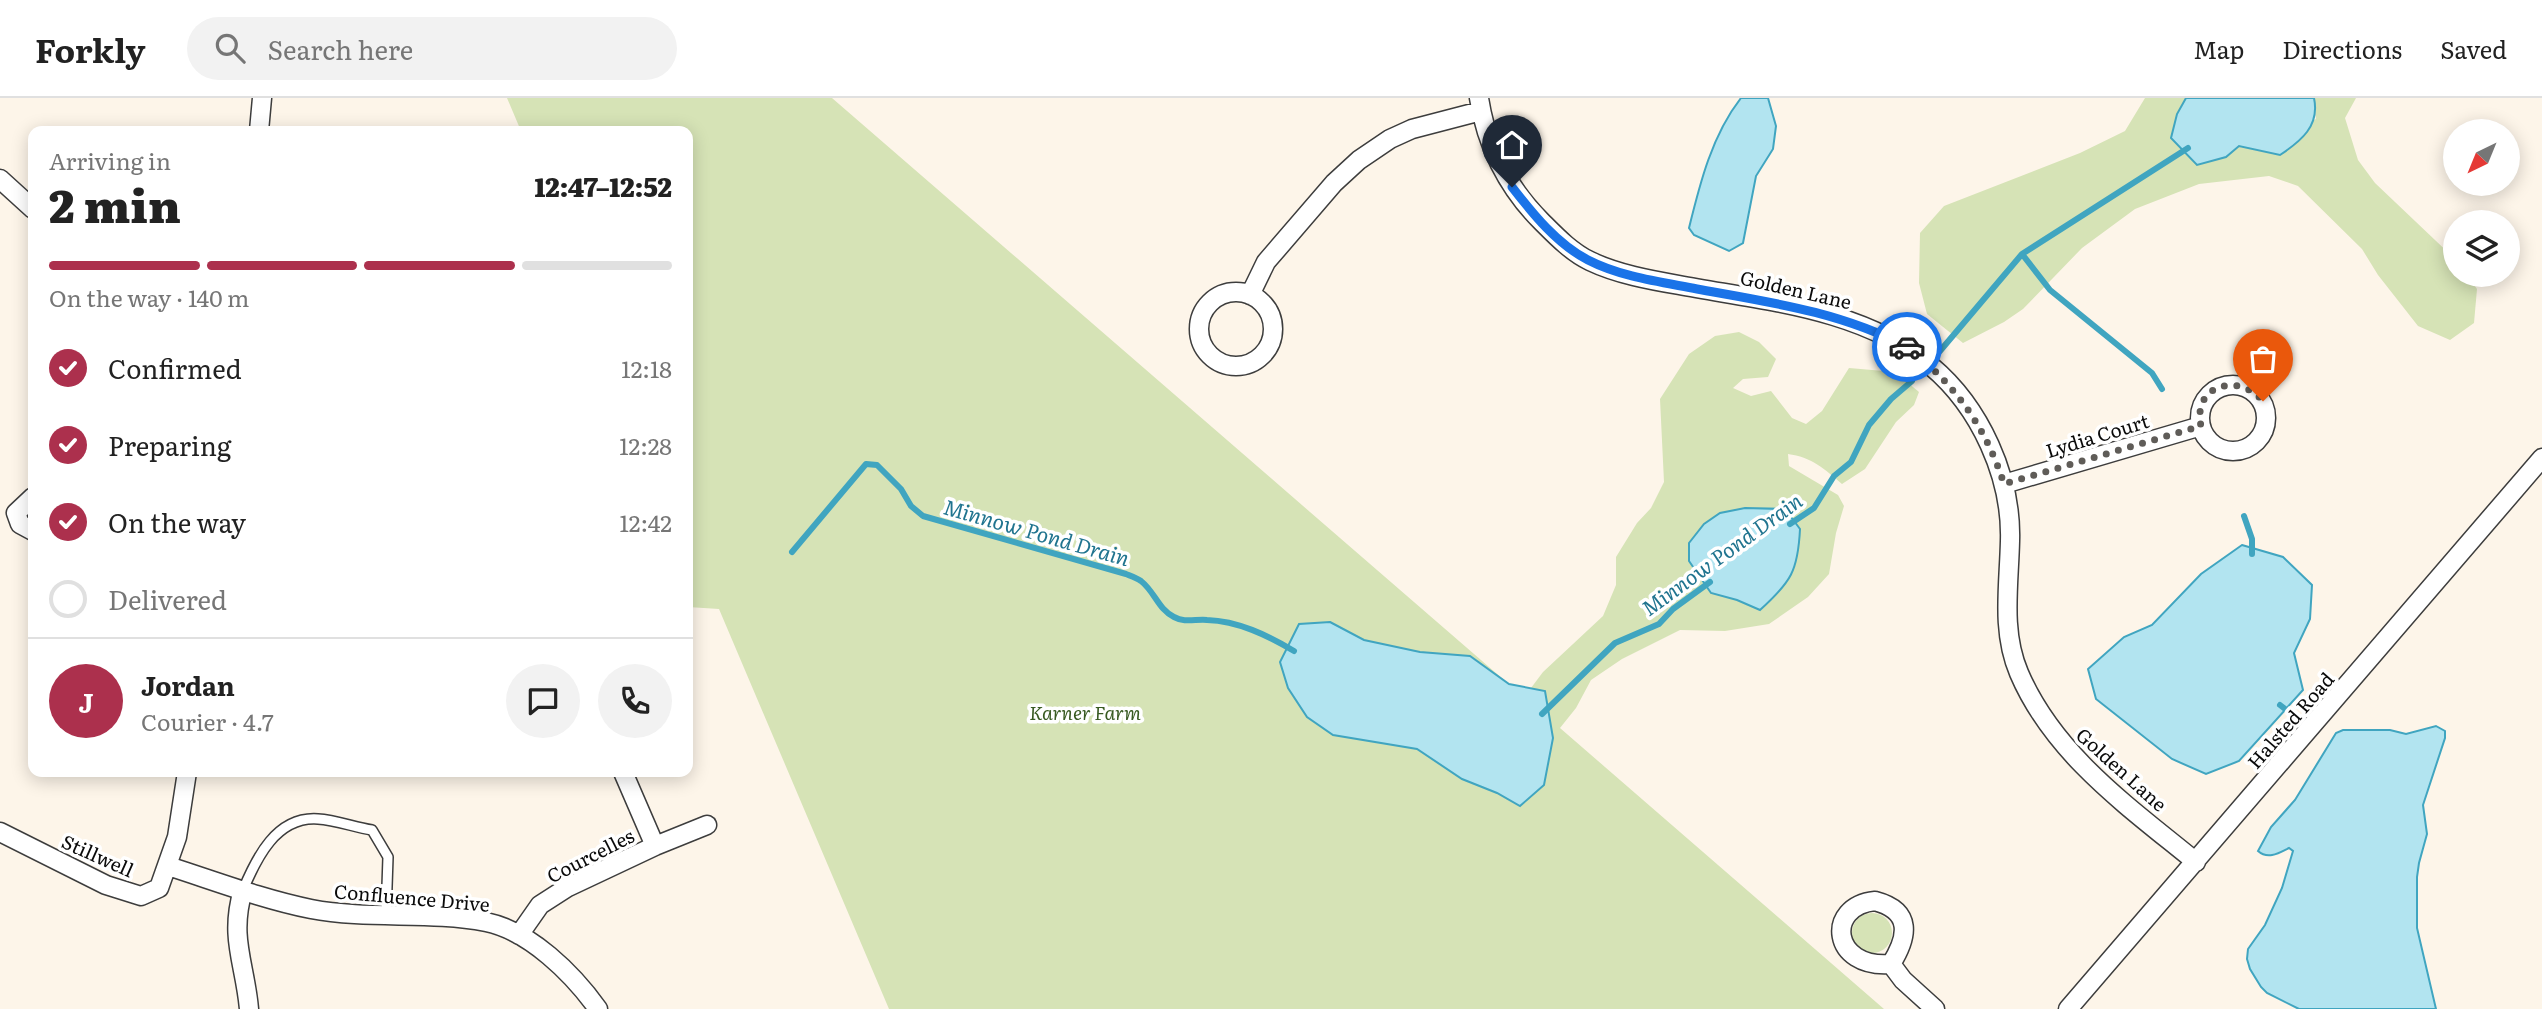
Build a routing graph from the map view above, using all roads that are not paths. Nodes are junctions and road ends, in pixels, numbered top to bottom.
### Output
1 (262, 98) edge
2 (1480, 105) edge
3 (259, 126) edge
4 (0, 179) edge
5 (28, 204) edge
6 (1250, 295) junction
7 (2201, 426) dead end
8 (2542, 458) edge
9 (2004, 484) junction
10 (28, 502) edge
11 (28, 528) edge
12 (186, 777) edge
13 (625, 777) edge
14 (707, 825) dead end
15 (0, 832) edge
16 (655, 846) junction
17 (2196, 862) junction
18 (168, 866) junction
19 (243, 890) junction
20 (386, 917) junction
21 (519, 934) junction
22 (1891, 964) dead end
23 (250, 1009) edge
24 (598, 1009) edge
25 (1935, 1009) edge
26 (2068, 1009) edge

1 - 3 street
2 - 6 street
2 - 9 street, Golden Lane
4 - 5 street
6 - 6 street
7 - 9 street, Lydia Court
8 - 17 street, Halsted Road
9 - 17 street, Golden Lane
10 - 11 street
12 - 18 street
13 - 16 street, Courcelles
14 - 16 street, Courcelles
15 - 18 street, Stillwell
16 - 21 street, Courcelles
17 - 26 street, Halsted Road
18 - 19 street, Confluence Drive
19 - 20 street, Confluence Drive
19 - 20 lane
19 - 23 street
20 - 21 street, Confluence Drive
21 - 24 street, Confluence Drive
22 - 25 street

